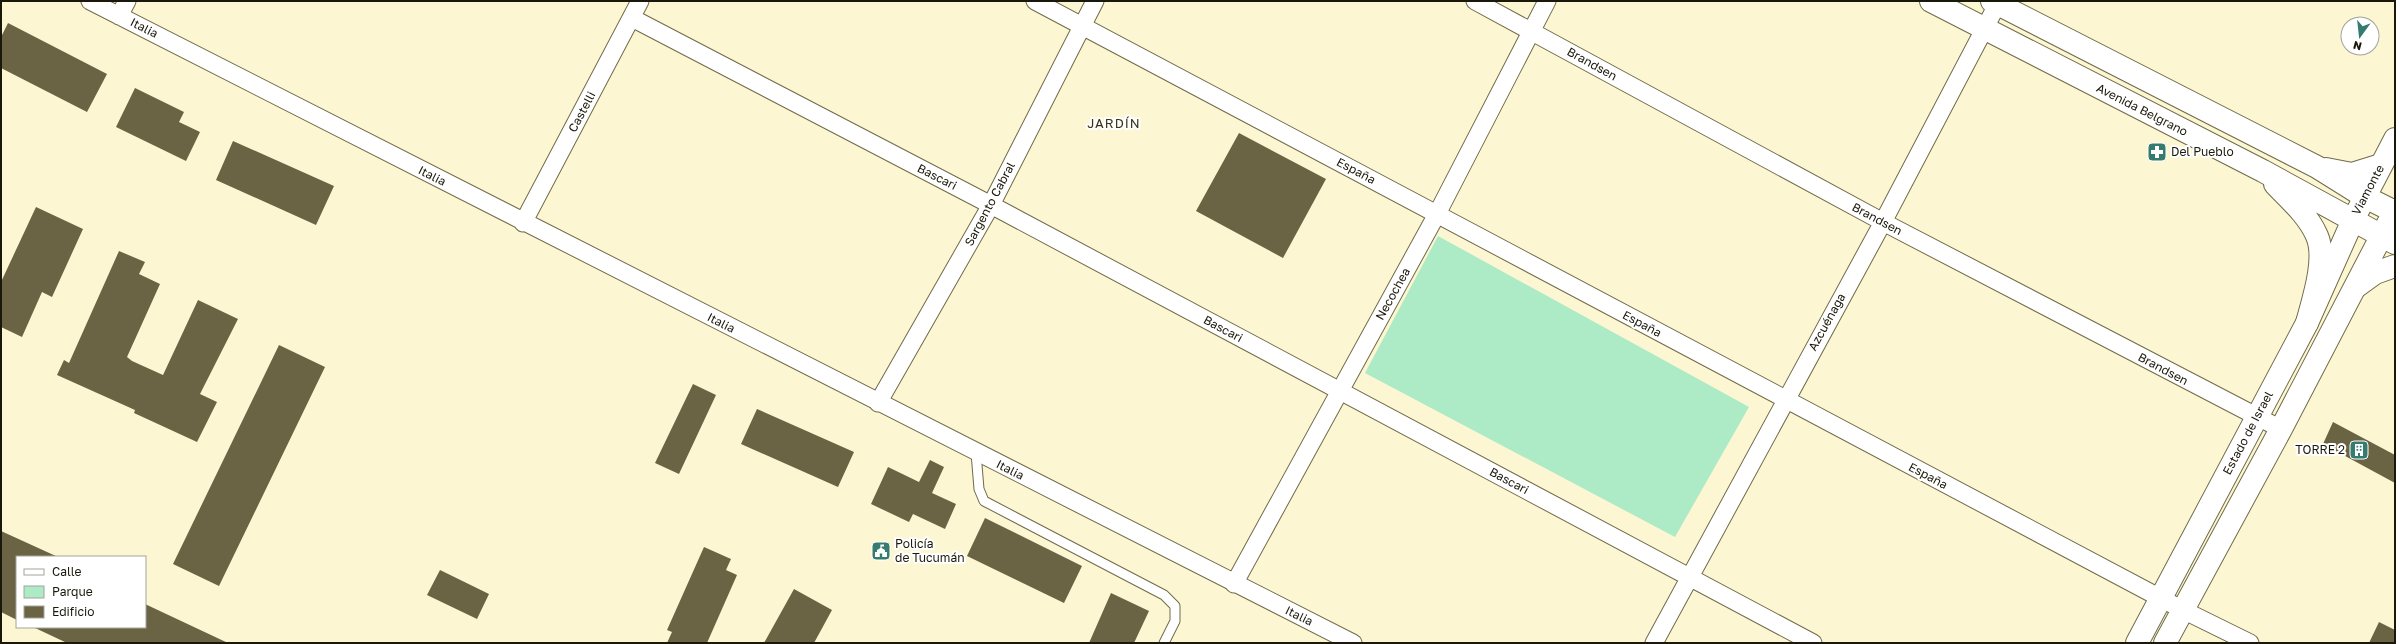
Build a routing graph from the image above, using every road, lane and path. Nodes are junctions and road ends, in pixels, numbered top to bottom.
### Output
1 (90, 1) edge
2 (640, 1) edge
3 (1036, 1) edge
4 (1095, 1) edge
5 (1476, 1) edge
6 (1547, 1) edge
7 (1931, 1) edge
8 (1996, 2) edge
9 (123, 8) edge
10 (632, 18) junction
11 (1081, 26) junction
12 (1984, 29) junction
13 (1531, 30) junction
14 (2395, 139) edge
15 (2381, 165) junction
16 (2317, 167) junction
17 (2263, 171) junction
18 (2365, 197) junction
19 (991, 205) junction
20 (2395, 211) edge
21 (1437, 214) junction
22 (2353, 220) junction
23 (1883, 222) junction
24 (523, 223) junction
25 (2389, 239) edge
26 (2395, 266) edge
27 (2357, 286) junction
28 (2307, 323) junction
29 (1340, 391) junction
30 (1784, 400) junction
31 (878, 403) junction
32 (2256, 418) junction
33 (2281, 429) junction
34 (976, 453) junction
35 (1689, 576) junction
36 (1234, 584) junction
37 (2161, 599) junction
38 (2183, 610) junction
39 (1164, 643) edge
40 (1353, 643) edge
41 (1654, 643) edge
42 (1812, 643) edge
43 (2137, 643) edge
44 (2165, 643) edge
45 (2250, 643) edge

1 - 9 street, Italia
2 - 10 street, Castelli
3 - 11 street, España
4 - 11 street, Sargento Cabral
5 - 13 street, Brandsen
6 - 13 street, Necochea
7 - 12 main road, Avenida Belgrano
8 - 12 street, Azcuénaga
8 - 16 main road
9 - 24 street, Italia
10 - 19 street, Bascari
10 - 24 street, Castelli
11 - 19 street, Sargento Cabral
11 - 21 street, España
12 - 17 main road, Avenida Belgrano
12 - 23 street, Azcuénaga
13 - 21 street, Necochea
13 - 23 street, Brandsen
14 - 15 main road, Viamonte
15 - 16 main road
15 - 18 main road, Viamonte
16 - 18 main road
17 - 22 main road, Avenida Belgrano
17 - 28 main road
18 - 20 main road
18 - 22 main road, Viamonte
19 - 29 street, Bascari
19 - 31 street, Sargento Cabral
20 - 25 main road
21 - 29 street, Necochea
21 - 30 street, España
22 - 25 main road, Avenida Belgrano
22 - 28 main road, Estado de Israel
23 - 30 street, Azcuénaga
23 - 32 street, Brandsen
24 - 31 street, Italia
25 - 27 main road
26 - 27 main road
27 - 33 main road
28 - 32 main road, Estado de Israel
29 - 35 street, Bascari
29 - 36 street, Necochea
30 - 35 street, Azcuénaga
30 - 37 street, España
31 - 34 street, Italia
32 - 33 street, Brandsen
32 - 37 main road, Estado de Israel
33 - 38 main road
34 - 36 street, Italia
34 - 39 lane
35 - 41 street, Azcuénaga
35 - 42 street, Bascari
36 - 40 street, Italia
37 - 38 street, España
37 - 43 main road, Estado de Israel
38 - 44 main road
38 - 45 street, España

